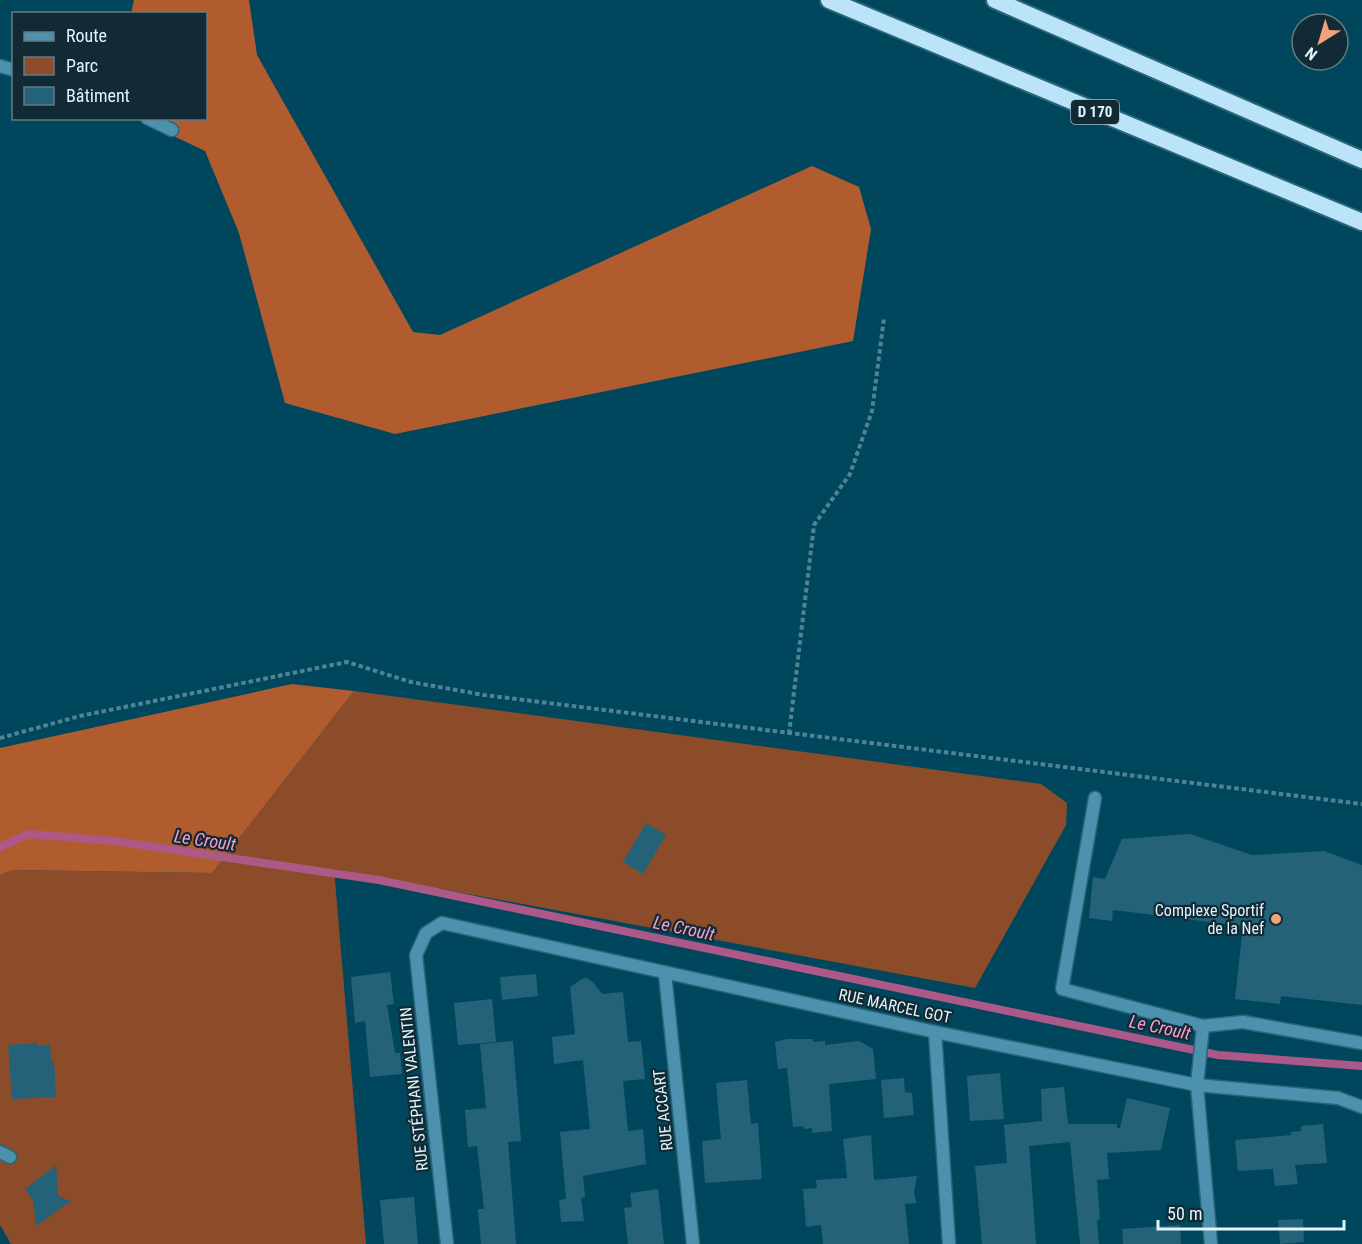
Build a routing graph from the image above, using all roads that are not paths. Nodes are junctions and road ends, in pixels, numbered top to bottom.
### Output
1 (829, 0) edge
2 (995, 0) edge
3 (151, 120) edge
4 (172, 130) dead end
5 (1362, 160) edge
6 (1362, 222) edge
7 (1095, 798) dead end
8 (426, 933) joint
9 (665, 974) junction
10 (1203, 1030) junction
11 (935, 1032) junction
12 (1362, 1043) edge
13 (1197, 1085) junction
14 (1362, 1107) edge
15 (447, 1244) edge
16 (693, 1244) edge
17 (949, 1244) edge
18 (1210, 1244) edge

1 - 6 highway, D 170
2 - 5 highway
3 - 4 street
7 - 10 street
8 - 9 street, RUE MARCEL GOT
8 - 15 street, RUE STÉPHANI VALENTIN
9 - 11 street, RUE MARCEL GOT
9 - 16 street, RUE ACCART
10 - 12 street
10 - 13 street
11 - 13 street, RUE MARCEL GOT
11 - 17 street
13 - 14 street, RUE MARCEL GOT
13 - 18 street

